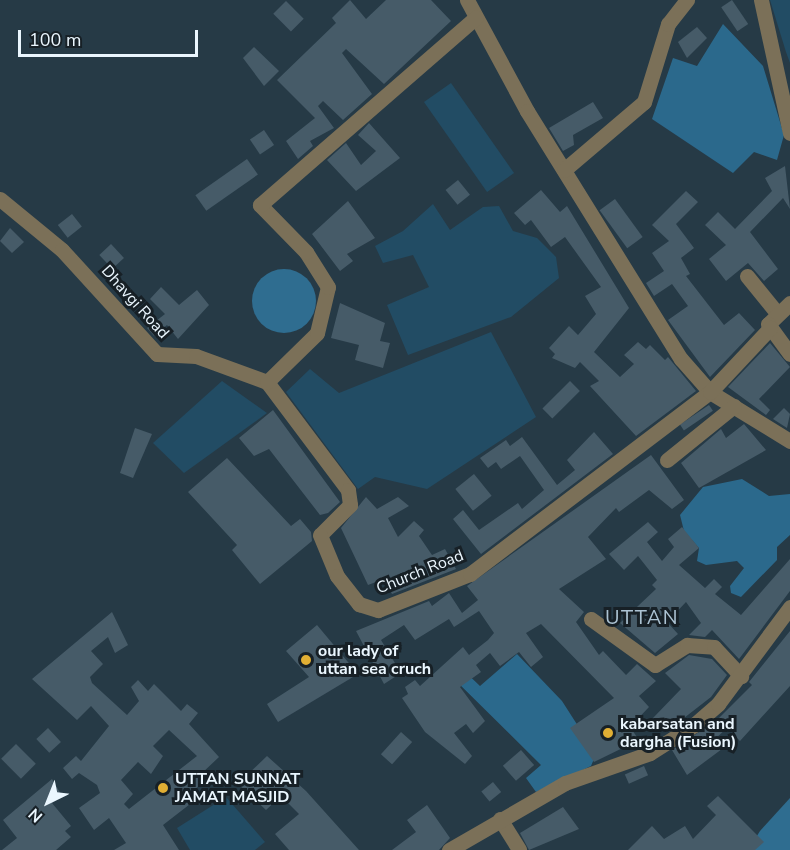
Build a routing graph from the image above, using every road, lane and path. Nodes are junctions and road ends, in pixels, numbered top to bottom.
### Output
1 (467, 0) edge
2 (687, 0) edge
3 (761, 0) edge
4 (476, 17) junction
5 (790, 133) edge
6 (564, 170) junction
7 (0, 199) edge
8 (747, 276) dead end
9 (790, 303) edge
10 (777, 313) junction
11 (770, 328) junction
12 (790, 354) edge
13 (267, 382) junction
14 (710, 392) junction
15 (734, 406) junction
16 (790, 441) edge
17 (666, 460) dead end
18 (790, 607) edge
19 (591, 619) dead end
20 (741, 676) junction
21 (500, 819) junction
22 (517, 847) edge
23 (449, 850) edge

1 - 4 street
2 - 6 street
3 - 5 street
4 - 6 street
4 - 13 street
6 - 14 street
7 - 13 street, Dhavgi Road
8 - 10 street
9 - 10 street
10 - 11 street
11 - 12 street
11 - 14 street
13 - 14 street, Church Road
14 - 15 street
15 - 16 street
15 - 17 street
18 - 20 street
19 - 20 street
20 - 21 street
21 - 22 street
21 - 23 street

